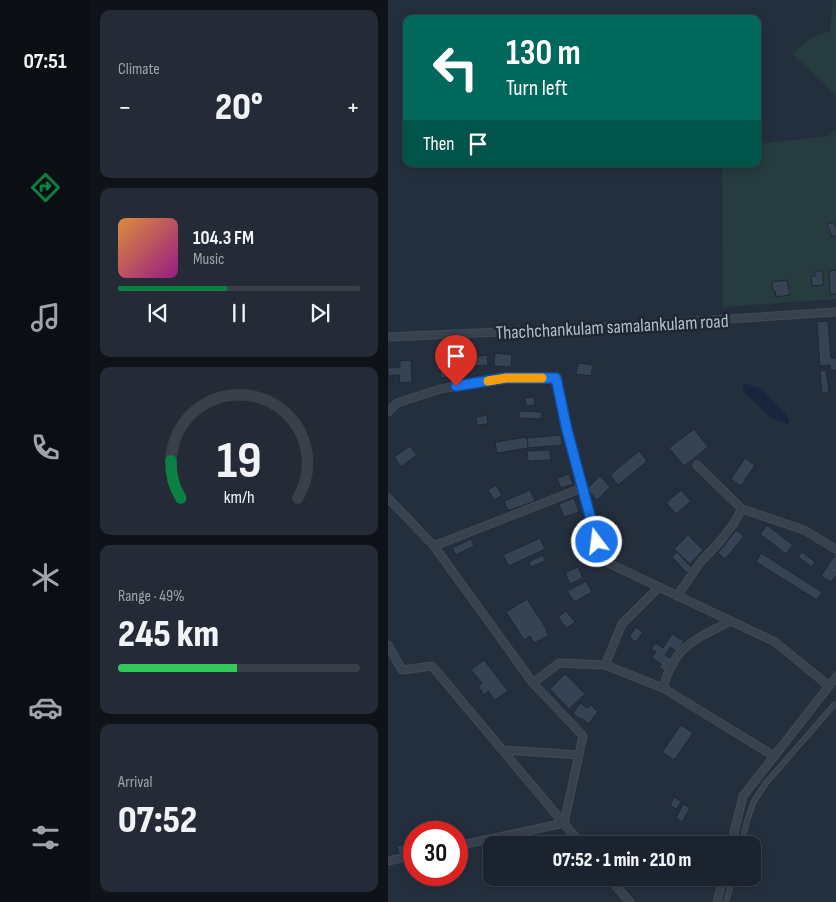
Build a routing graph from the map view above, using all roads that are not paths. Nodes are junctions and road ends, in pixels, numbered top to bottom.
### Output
1 (836, 312) edge
2 (388, 337) edge
3 (388, 412) edge
4 (697, 465) dead end
5 (582, 488) junction
6 (388, 498) edge
7 (742, 509) junction
8 (434, 546) junction
9 (836, 550) edge
10 (658, 587) junction
11 (677, 596) junction
12 (730, 621) junction
13 (388, 645) edge
14 (605, 665) junction
15 (836, 676) edge
16 (533, 683) junction
17 (829, 686) junction
18 (663, 688) junction
19 (836, 704) edge
20 (503, 750) junction
21 (578, 755) junction
22 (774, 756) junction
23 (564, 823) junction
24 (575, 836) edge
25 (733, 836) edge
26 (743, 836) edge
27 (468, 844) edge
28 (403, 858) edge
29 (388, 861) edge
30 (616, 886) edge
31 (721, 886) edge
32 (731, 886) edge
33 (630, 902) edge
34 (717, 902) edge
35 (726, 902) edge

1 - 2 street, Thachchankulam samalankulam road
3 - 5 street
4 - 7 street
5 - 8 street
5 - 10 street
6 - 8 street
7 - 9 street
7 - 11 street
8 - 16 street
10 - 11 street
10 - 14 street
11 - 12 street
12 - 17 street
12 - 18 street
13 - 20 street
14 - 16 street
14 - 18 street
15 - 17 street
16 - 21 street
17 - 22 street
18 - 22 street
19 - 26 lane
20 - 21 street
20 - 23 street
21 - 23 street
22 - 25 street
23 - 24 street
23 - 27 street
28 - 29 street
30 - 33 street
31 - 34 street
32 - 35 lane

